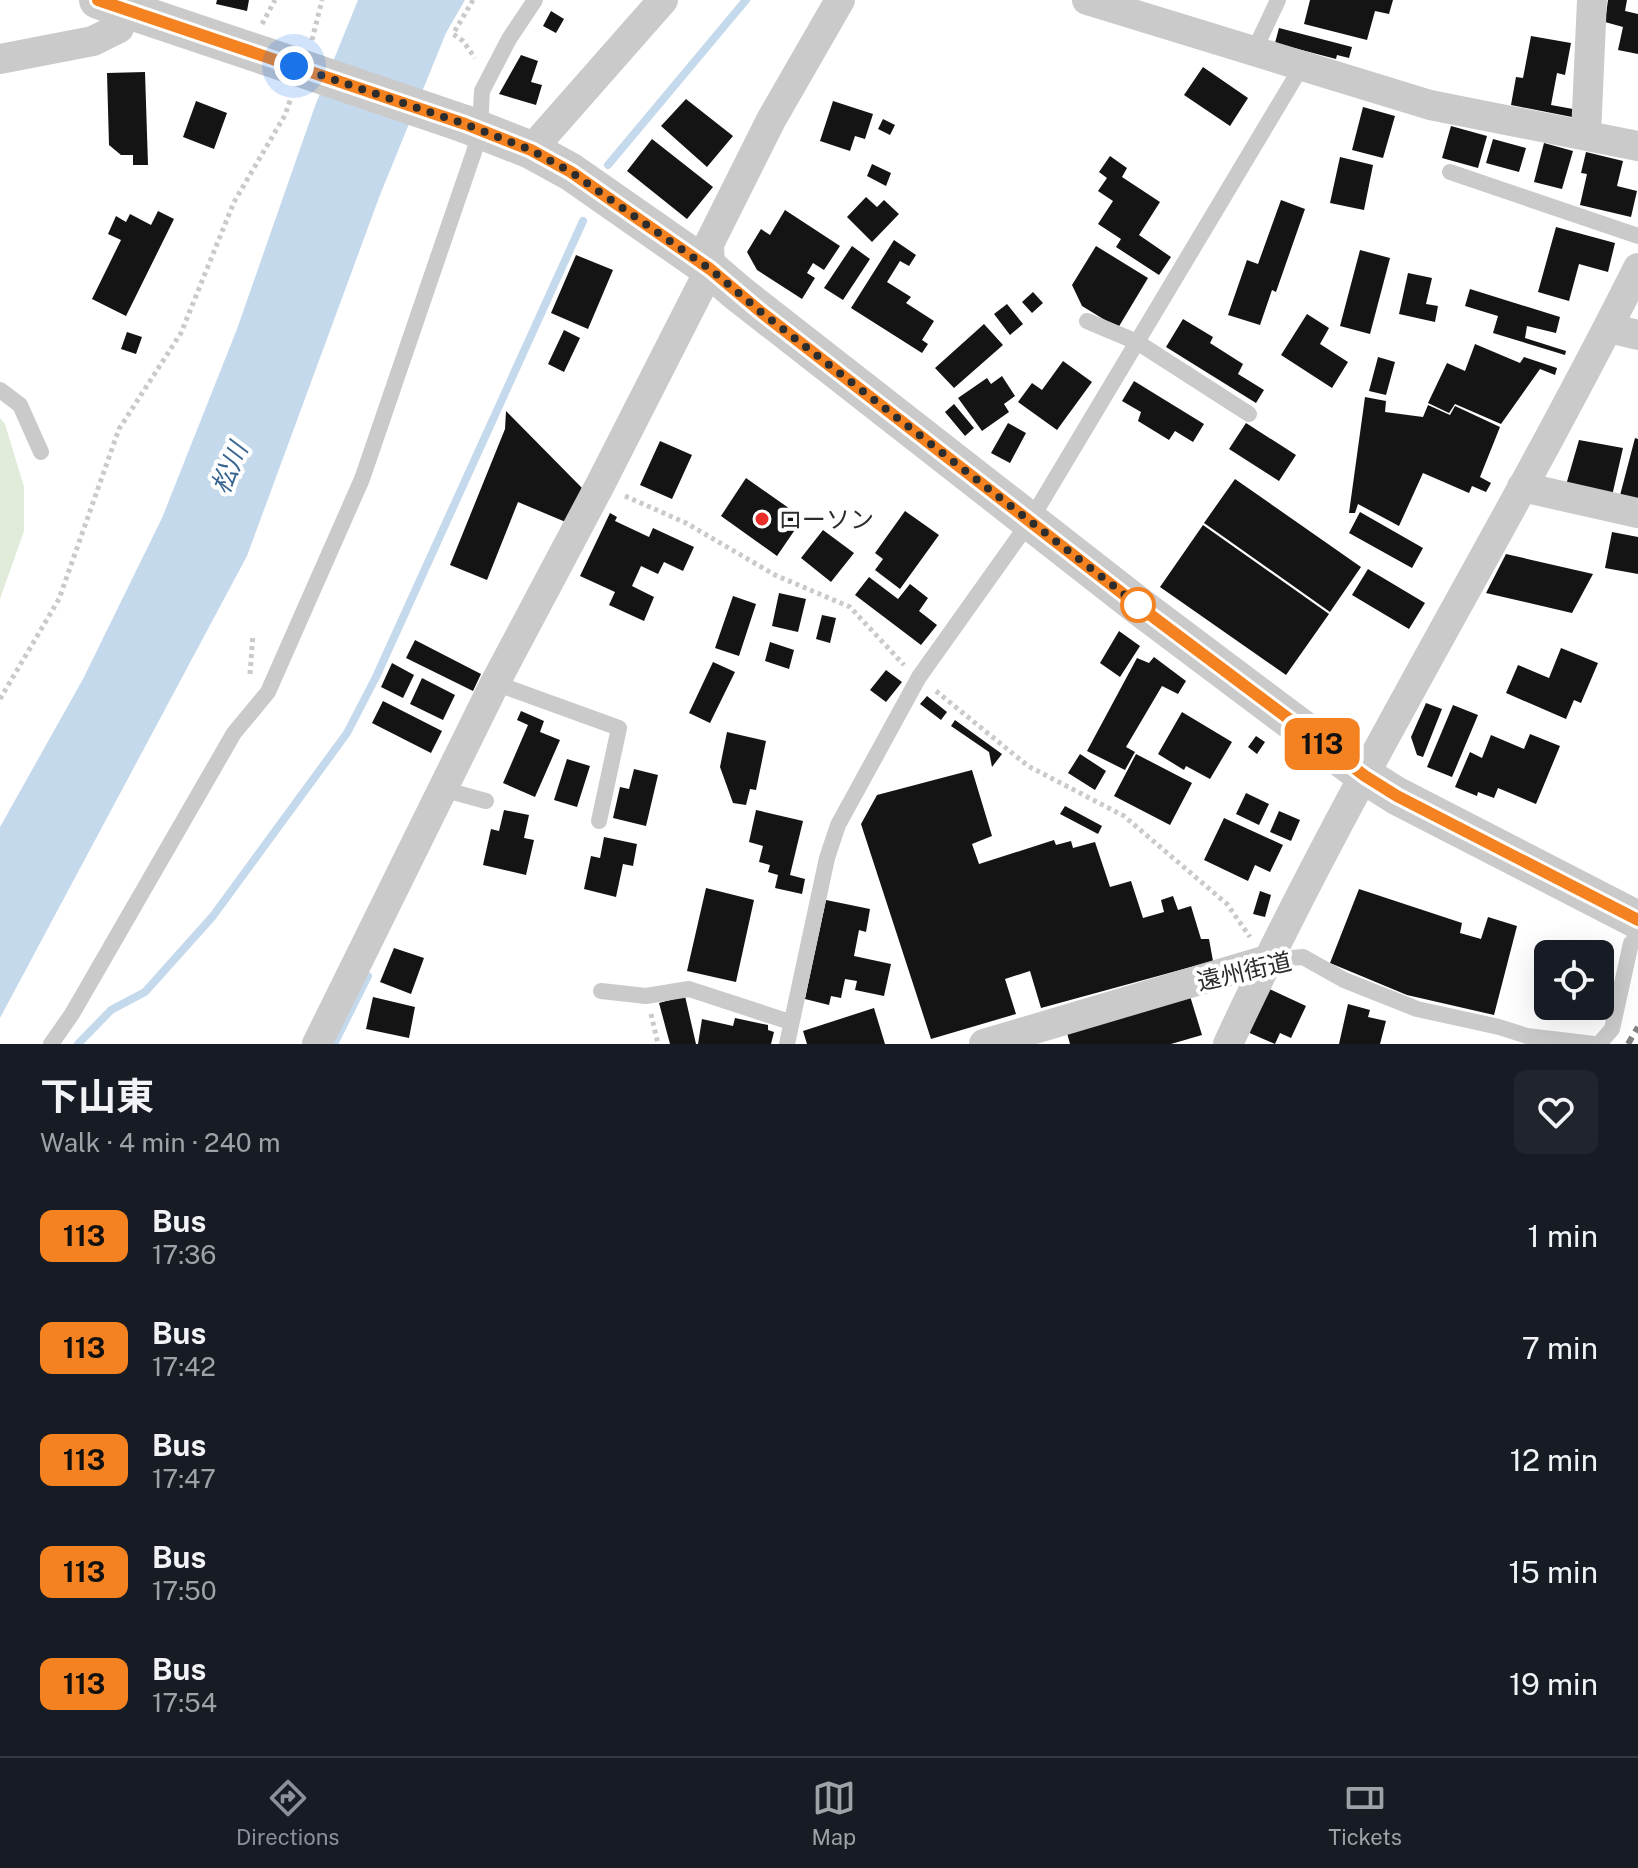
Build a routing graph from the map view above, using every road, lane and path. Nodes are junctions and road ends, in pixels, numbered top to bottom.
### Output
1 (275, 0) edge
2 (322, 0) edge
3 (473, 0) edge
4 (535, 0) edge
5 (663, 0) edge
6 (840, 0) edge
7 (1087, 0) edge
8 (1278, 0) edge
9 (1592, 0) edge
10 (112, 5) edge
11 (453, 34) dead end
12 (310, 45) dead end
13 (261, 46) junction
14 (1254, 51) junction
15 (0, 59) edge
16 (1302, 66) junction
17 (295, 87) dead end
18 (473, 126) junction
19 (1586, 134) junction
20 (1638, 146) edge
21 (531, 150) junction
22 (1450, 172) dead end
23 (1638, 236) edge
24 (1638, 268) edge
25 (710, 269) junction
26 (1087, 321) dead end
27 (1608, 328) junction
28 (1638, 335) edge
29 (1137, 342) junction
30 (0, 390) edge
31 (1249, 414) dead end
32 (41, 452) dead end
33 (600, 485) junction
34 (1522, 487) junction
35 (1638, 513) edge
36 (1030, 521) junction
37 (919, 677) junction
38 (495, 683) junction
39 (0, 699) edge
40 (1365, 776) junction
41 (442, 789) junction
42 (486, 801) dead end
43 (599, 821) dead end
44 (1634, 932) edge
45 (1267, 960) junction
46 (601, 991) dead end
47 (790, 1022) junction
48 (51, 1044) edge
49 (317, 1044) edge
50 (787, 1044) edge
51 (984, 1044) edge
52 (1228, 1044) edge
53 (1596, 1044) edge

1 - 13 path
2 - 12 path
3 - 11 path
4 - 18 lane
5 - 21 street
6 - 25 street
7 - 14 street
8 - 14 lane
9 - 19 street
10 - 13 street
10 - 15 street
13 - 18 street, bridge
14 - 16 street
16 - 19 street
16 - 29 lane
17 - 39 path
18 - 21 street
18 - 48 lane
19 - 20 street
21 - 25 street
22 - 23 lane
24 - 27 street
25 - 33 street
25 - 36 street
26 - 29 lane
27 - 28 street
27 - 34 street
29 - 31 lane
29 - 36 lane
30 - 32 lane
33 - 37 path
33 - 38 street
34 - 35 street
34 - 40 street
36 - 37 lane
36 - 40 street
37 - 45 path
37 - 47 lane
38 - 41 street
38 - 43 lane
40 - 44 street
40 - 45 street
41 - 42 lane
41 - 49 street
44 - 53 lane, 遠州街道
45 - 51 street, 遠州街道
45 - 52 street
45 - 53 lane, 遠州街道
46 - 47 lane
47 - 50 lane

